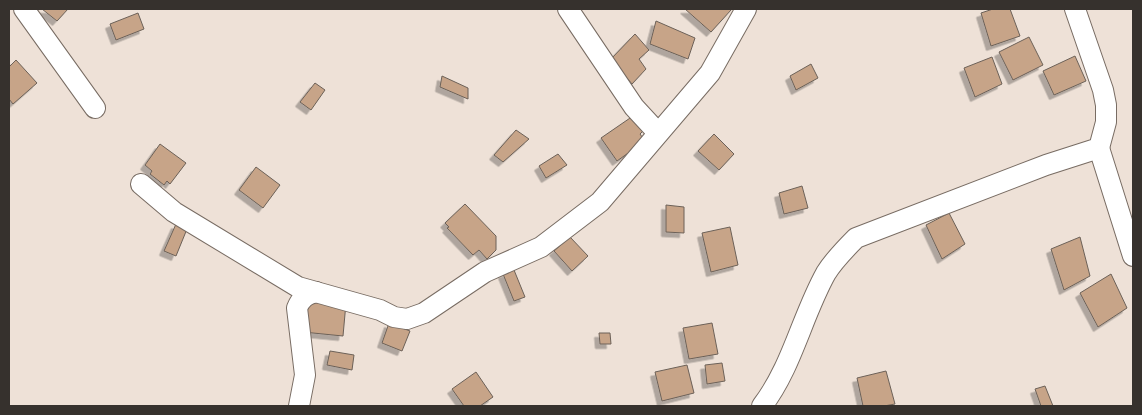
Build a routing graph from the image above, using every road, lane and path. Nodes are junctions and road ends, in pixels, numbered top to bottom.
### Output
1 (24, 9) edge
2 (568, 9) edge
3 (746, 9) edge
4 (1075, 9) edge
5 (95, 108) dead end
6 (658, 133) junction
7 (1099, 148) junction
8 (141, 184) dead end
9 (1133, 256) edge
10 (316, 292) junction
11 (299, 406) edge
12 (762, 406) edge

1 - 5 street
2 - 6 street
3 - 6 street
4 - 7 street
6 - 10 street
7 - 9 street
7 - 12 street
8 - 10 street
10 - 11 street

